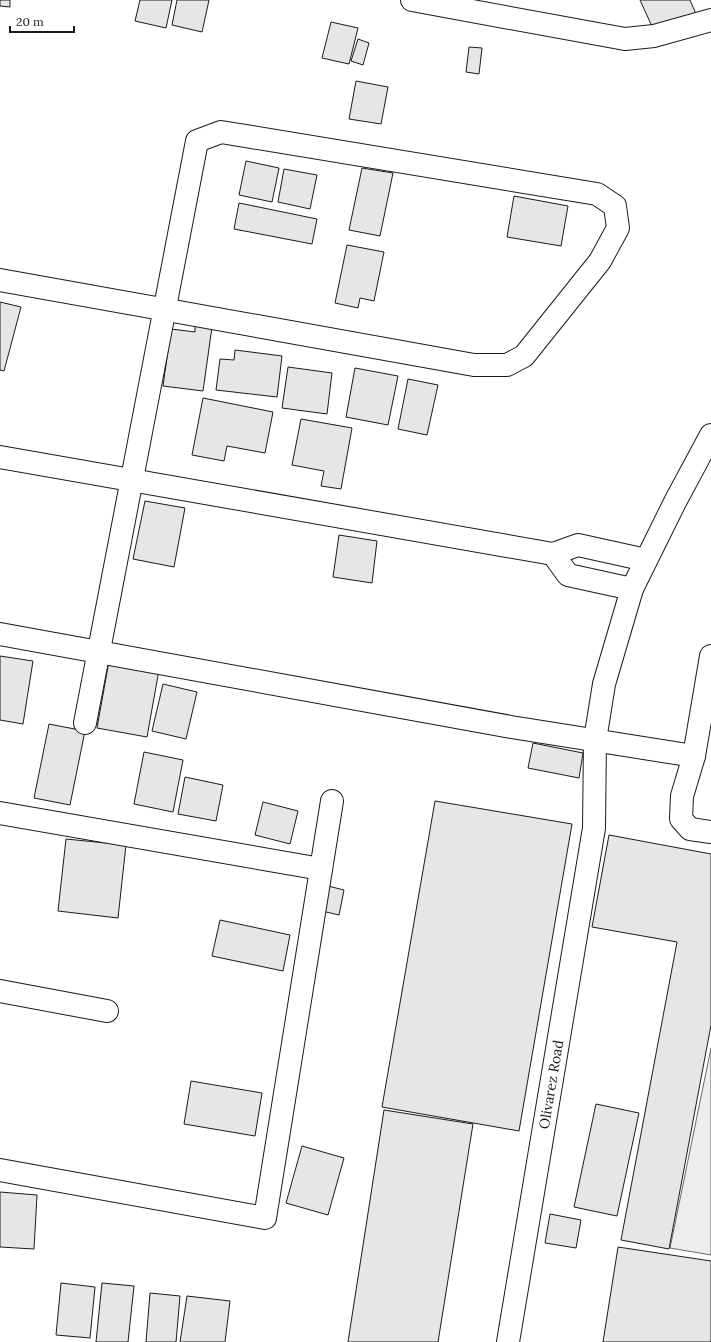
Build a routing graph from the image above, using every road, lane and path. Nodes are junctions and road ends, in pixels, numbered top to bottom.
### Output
1 (412, 0) edge
2 (457, 4) edge
3 (711, 20) edge
4 (0, 280) edge
5 (164, 310) junction
6 (711, 435) edge
7 (0, 457) edge
8 (131, 480) junction
9 (553, 554) junction
10 (646, 560) junction
11 (632, 590) junction
12 (0, 634) edge
13 (98, 652) junction
14 (711, 656) edge
15 (85, 723) dead end
16 (595, 740) junction
17 (694, 756) junction
18 (332, 801) dead end
19 (0, 813) edge
20 (711, 832) edge
21 (321, 869) junction
22 (0, 991) edge
23 (107, 1012) dead end
24 (0, 1170) edge
25 (508, 1342) edge

1 - 2 street
2 - 3 street
4 - 5 street
5 - 5 street
5 - 8 street
6 - 10 street, Olivarez Road
7 - 8 street
8 - 9 street
8 - 13 street
9 - 10 street
9 - 11 street
10 - 11 street, Olivarez Road
11 - 16 street, Olivarez Road
12 - 13 street
13 - 15 street
13 - 16 street
14 - 17 street
16 - 17 street
16 - 25 street, Olivarez Road
17 - 20 street
18 - 21 street
19 - 21 street
21 - 24 street
22 - 23 street

